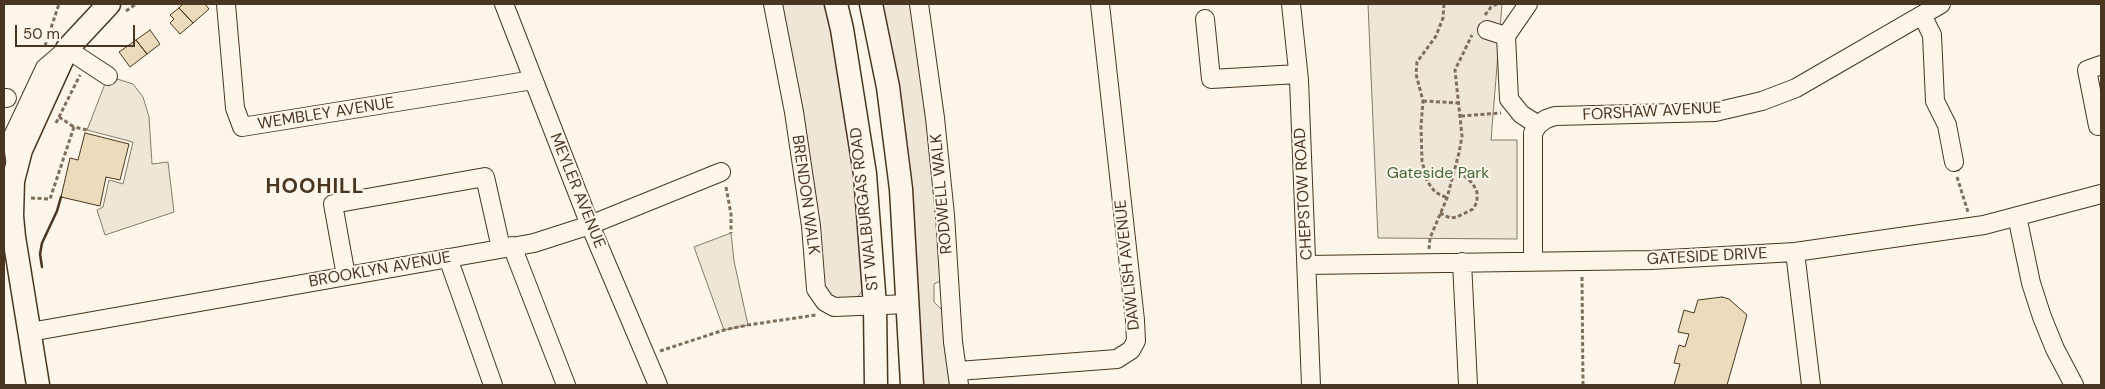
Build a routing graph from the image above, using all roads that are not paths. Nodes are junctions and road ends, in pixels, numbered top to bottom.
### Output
1 (226, 4) edge
2 (504, 4) edge
3 (773, 4) edge
4 (836, 4) edge
5 (871, 4) edge
6 (919, 4) edge
7 (1100, 4) edge
8 (1291, 4) edge
9 (1528, 4) edge
10 (1941, 4) edge
11 (110, 7) edge
12 (1922, 15) junction
13 (1205, 19) dead end
14 (1481, 26) road end
15 (1506, 36) junction
16 (67, 49) junction
17 (2101, 65) edge
18 (1298, 74) junction
19 (108, 76) dead end
20 (533, 80) junction
21 (1538, 125) junction
22 (2098, 126) dead end
23 (1954, 162) road end
24 (721, 172) road end
25 (16, 178) edge
26 (2101, 194) edge
27 (2017, 216) junction
28 (8, 217) edge
29 (590, 225) junction
30 (506, 247) junction
31 (1795, 252) junction
32 (448, 258) junction
33 (1533, 261) junction
34 (1462, 262) junction
35 (1307, 265) junction
36 (346, 276) junction
37 (908, 304) junction
38 (875, 306) junction
39 (30, 332) junction
40 (958, 378) edge
41 (656, 381) edge
42 (38, 385) edge
43 (493, 385) edge
44 (566, 385) edge
45 (876, 385) edge
46 (912, 385) edge
47 (1311, 385) edge
48 (1468, 385) edge
49 (1811, 385) edge
50 (2074, 385) edge

1 - 20 street, WEMBLEY AVENUE
2 - 20 street, MEYLER AVENUE
3 - 38 street, BRENDON WALK
4 - 38 main road, ST WALBURGAS ROAD
5 - 37 main road, ST WALBURGAS ROAD
6 - 40 street, RODWELL WALK
7 - 40 street, DAWLISH AVENUE
8 - 18 street, CHEPSTOW ROAD
9 - 15 street
10 - 12 street, FORSHAW AVENUE
11 - 16 main road
12 - 21 street, FORSHAW AVENUE
12 - 23 street
13 - 18 street
14 - 15 street
15 - 21 street
16 - 19 street
16 - 25 main road
17 - 22 street
18 - 35 street, CHEPSTOW ROAD
20 - 29 street, MEYLER AVENUE
21 - 33 street
24 - 29 street, BROOKLYN AVENUE
25 - 28 main road
26 - 27 street, GATESIDE DRIVE
27 - 31 street, GATESIDE DRIVE
27 - 50 street
28 - 39 main road
29 - 30 street, BROOKLYN AVENUE
29 - 41 street, MEYLER AVENUE
30 - 32 street, BROOKLYN AVENUE
30 - 36 street
30 - 44 street
31 - 33 street, GATESIDE DRIVE
31 - 49 street
32 - 36 street, BROOKLYN AVENUE
32 - 43 street
33 - 34 street, GATESIDE DRIVE
34 - 35 street, GATESIDE DRIVE
34 - 48 street
35 - 47 street, CHEPSTOW ROAD
36 - 39 street, BROOKLYN AVENUE
37 - 38 street
37 - 46 main road, ST WALBURGAS ROAD
38 - 45 main road, ST WALBURGAS ROAD
39 - 42 main road

